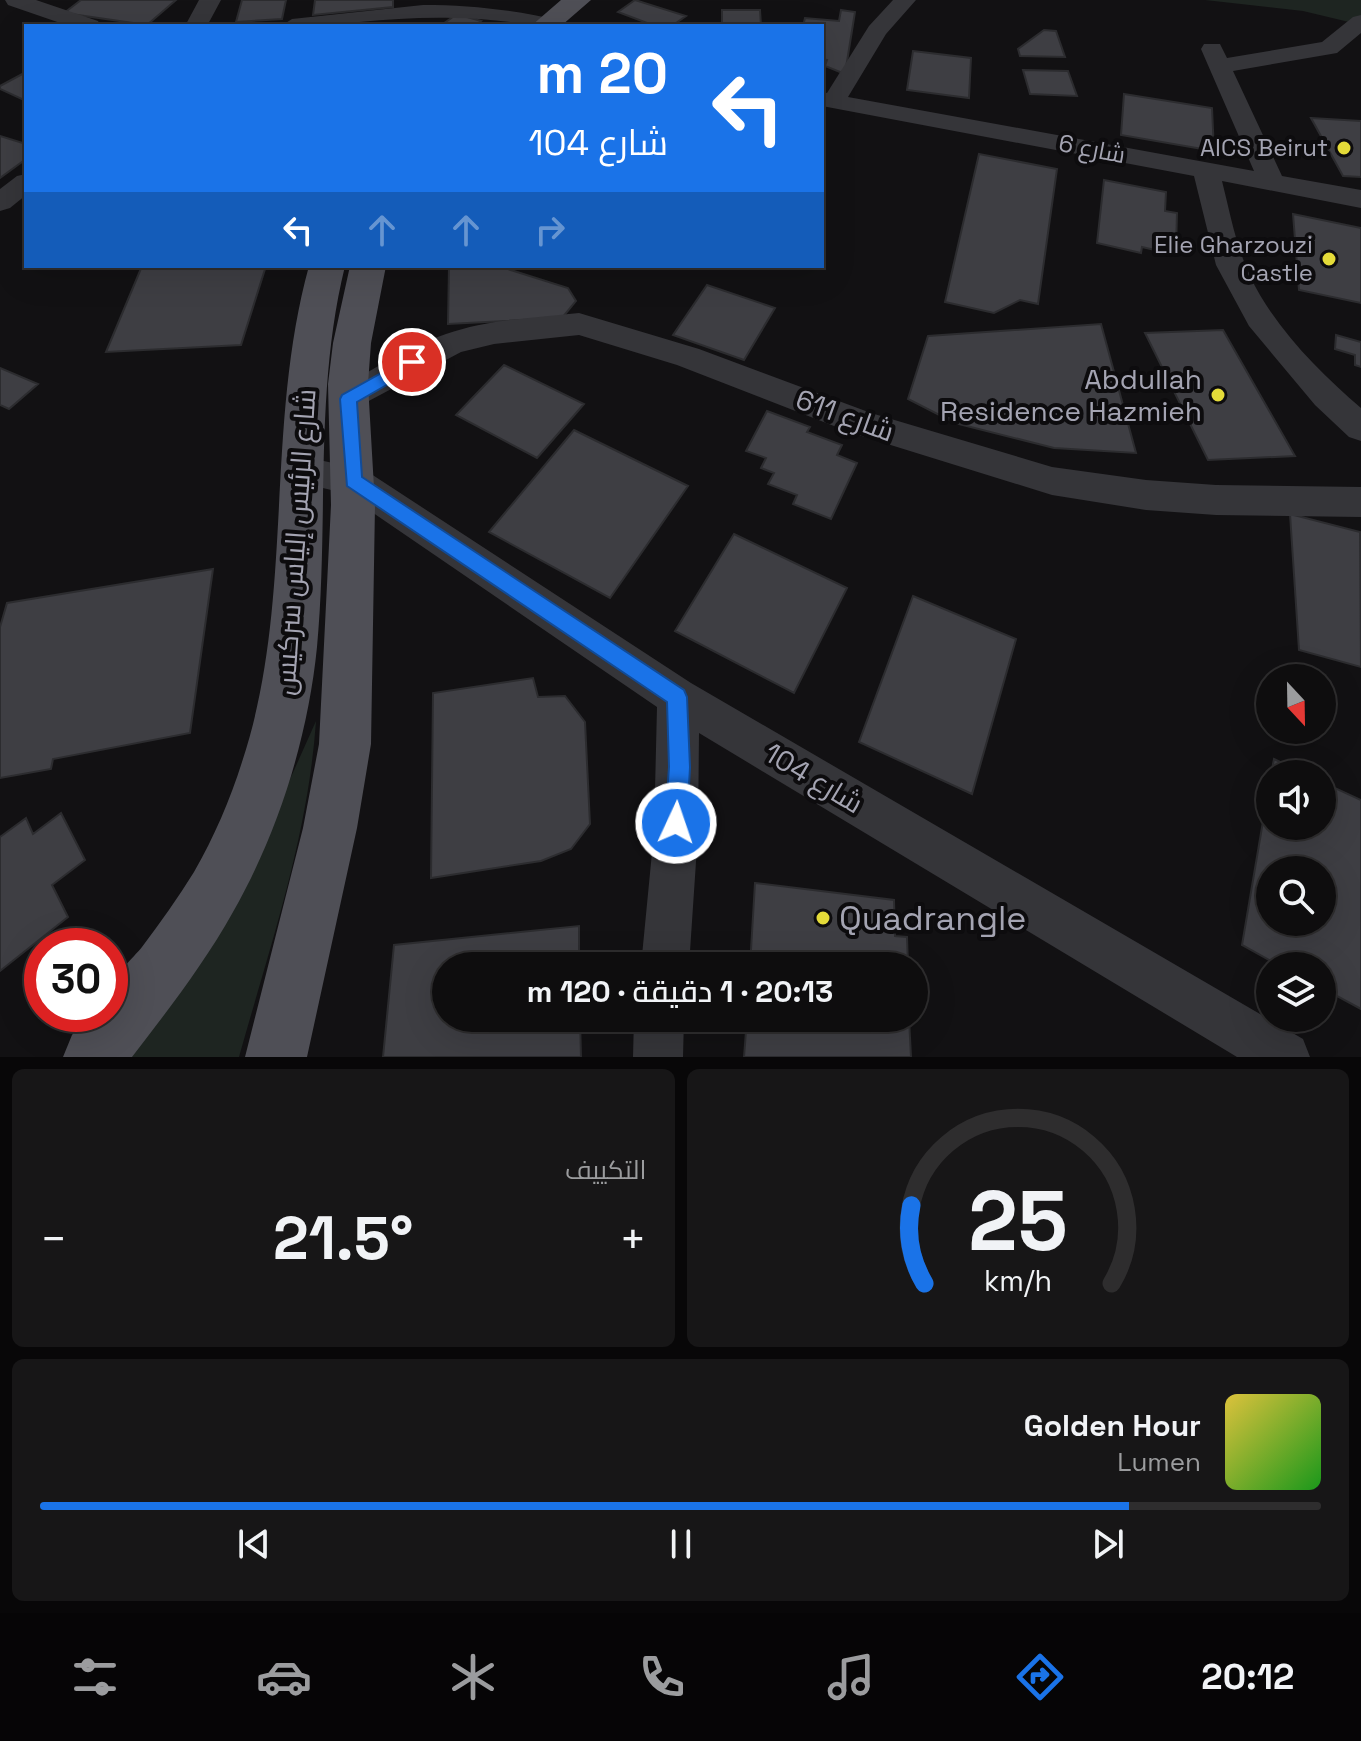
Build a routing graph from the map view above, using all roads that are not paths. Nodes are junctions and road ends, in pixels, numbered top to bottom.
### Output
1 (16, 0) edge
2 (210, 0) edge
3 (578, 0) edge
4 (597, 0) edge
5 (905, 0) edge
6 (1361, 22) edge
7 (84, 24) edge
8 (197, 24) edge
9 (310, 24) edge
10 (545, 24) edge
11 (556, 24) edge
12 (557, 24) edge
13 (827, 101) edge
14 (1206, 171) junction
15 (24, 184) edge
16 (1273, 184) junction
17 (1361, 199) edge
18 (0, 202) edge
19 (326, 268) edge
20 (368, 268) edge
21 (348, 399) junction
22 (1361, 428) edge
23 (301, 470) junction
24 (353, 480) junction
25 (1361, 502) edge
26 (677, 697) junction
27 (667, 952) edge
28 (659, 1032) edge
29 (94, 1057) edge
30 (276, 1057) edge
31 (658, 1057) edge
32 (1285, 1057) edge

1 - 7 street
2 - 8 street
3 - 11 main road
4 - 12 main road
5 - 13 street
6 - 16 street
9 - 10 street
13 - 14 street, شارع 6
14 - 16 street, شارع 6
14 - 22 street
15 - 18 street
16 - 17 street, شارع 6
19 - 23 main road, شارع الرئيس إلياس سركيس
20 - 21 main road, شارع الرئيس إلياس سركيس
21 - 24 main road, شارع الرئيس إلياس سركيس
21 - 25 street, شارع 611
23 - 24 street
23 - 29 main road, شارع الرئيس إلياس سركيس
24 - 26 street, شارع 104
24 - 30 main road, شارع الرئيس إلياس سركيس
26 - 27 street
26 - 32 street, شارع 104
28 - 31 street

